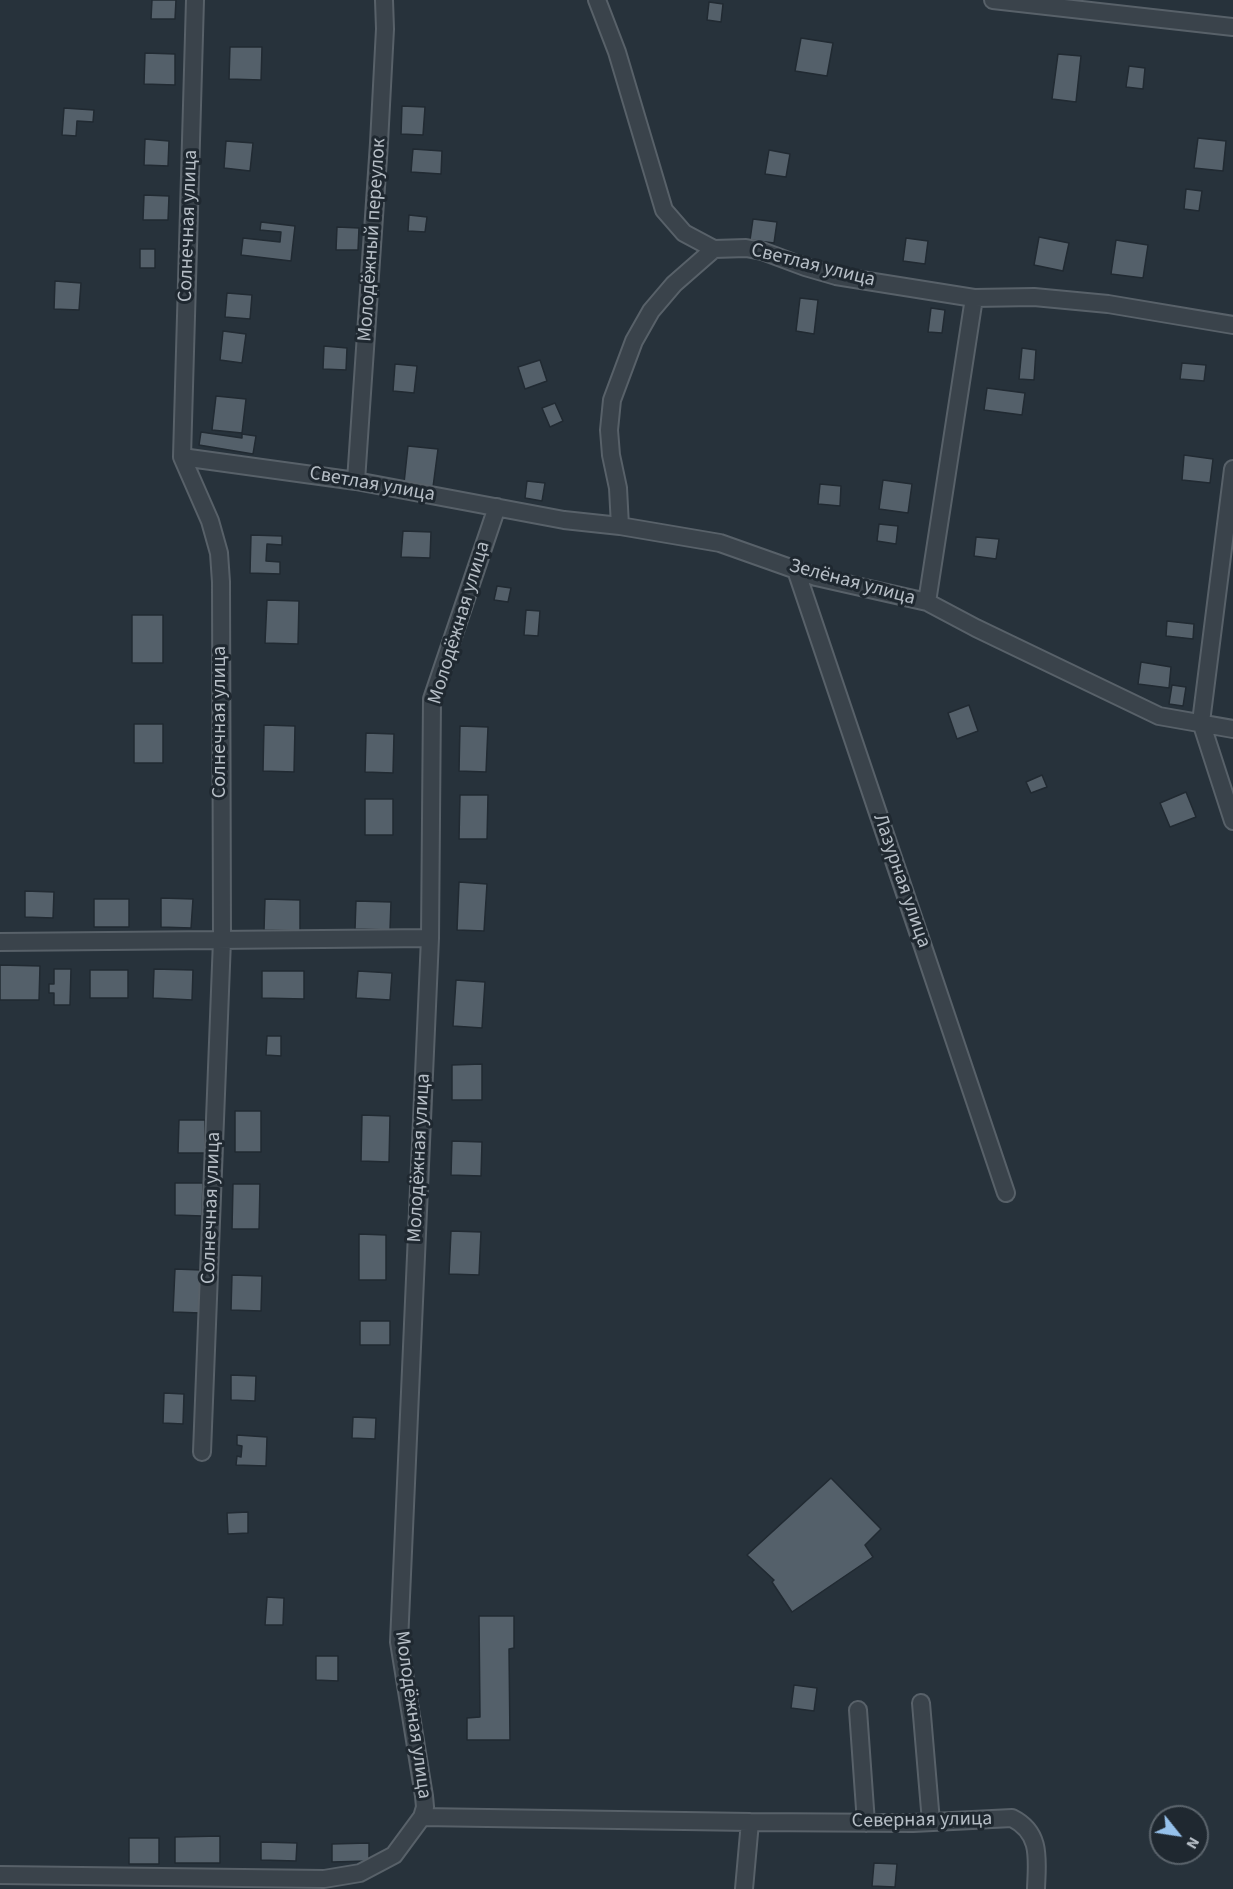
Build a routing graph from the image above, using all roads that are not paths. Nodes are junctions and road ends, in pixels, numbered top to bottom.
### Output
1 (195, 0) edge
2 (384, 0) edge
3 (597, 0) edge
4 (993, 0) edge
5 (1233, 27) edge
6 (714, 249) junction
7 (974, 298) junction
8 (1233, 325) edge
9 (182, 457) junction
10 (1233, 469) edge
11 (356, 480) junction
12 (497, 507) junction
13 (620, 526) junction
14 (796, 570) junction
15 (927, 602) junction
16 (1201, 722) junction
17 (1233, 729) edge
18 (1233, 820) edge
19 (430, 938) junction
20 (222, 940) junction
21 (0, 942) edge
22 (1005, 1193) dead end
23 (202, 1452) dead end
24 (921, 1703) dead end
25 (858, 1710) dead end
26 (422, 1817) junction
27 (750, 1822) junction
28 (931, 1822) junction
29 (866, 1823) junction
30 (3, 1880) edge
31 (744, 1889) edge
32 (1036, 1889) edge

1 - 9 street, Солнечная улица
2 - 11 street, Молодёжный переулок
3 - 6 street
4 - 5 street
6 - 7 street, Светлая улица
6 - 13 street
7 - 8 street, Светлая улица
7 - 15 street, Зелёная улица
9 - 11 street, Светлая улица
9 - 20 street, Солнечная улица
10 - 16 street
11 - 12 street, Светлая улица
12 - 13 street, Светлая улица
12 - 19 street, Молодёжная улица
13 - 14 street, Зелёная улица
14 - 15 street, Зелёная улица
14 - 22 street, Лазурная улица
15 - 16 street
16 - 17 street
16 - 18 street
19 - 20 street
19 - 26 street, Молодёжная улица
20 - 21 street
20 - 23 street, Солнечная улица
24 - 28 street
25 - 29 street
26 - 27 street, Северная улица
26 - 30 street
27 - 29 street, Северная улица
27 - 31 street
28 - 29 street, Северная улица
28 - 32 street, Северная улица

